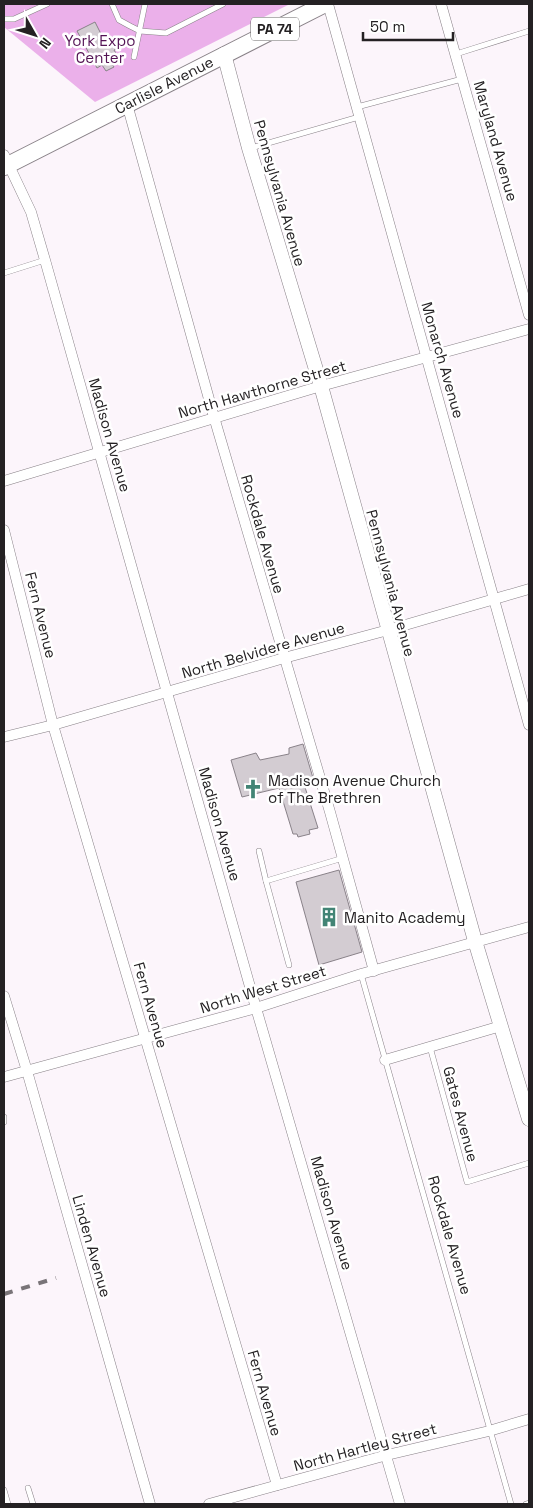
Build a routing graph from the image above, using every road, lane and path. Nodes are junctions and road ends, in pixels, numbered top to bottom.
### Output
1 (47, 4) edge
2 (112, 4) edge
3 (145, 4) edge
4 (223, 4) edge
5 (327, 4) edge
6 (442, 4) edge
7 (4, 19) edge
8 (140, 31) junction
9 (529, 31) edge
10 (224, 54) junction
11 (456, 54) junction
12 (134, 57) dead end
13 (463, 78) junction
14 (128, 104) junction
15 (358, 112) junction
16 (249, 148) junction
17 (5, 162) edge
18 (45, 260) junction
19 (4, 272) edge
20 (529, 315) edge
21 (529, 329) edge
22 (428, 358) junction
23 (321, 386) junction
24 (214, 418) junction
25 (99, 453) junction
26 (4, 481) edge
27 (4, 530) edge
28 (529, 589) edge
29 (494, 599) junction
30 (388, 630) junction
31 (284, 658) junction
32 (168, 692) junction
33 (53, 725) junction
34 (529, 725) edge
35 (4, 737) edge
36 (259, 851) dead end
37 (343, 858) junction
38 (266, 881) junction
39 (529, 927) edge
40 (476, 942) junction
41 (288, 965) dead end
42 (374, 971) junction
43 (362, 974) junction
44 (4, 996) edge
45 (256, 1008) junction
46 (501, 1026) junction
47 (145, 1039) junction
48 (430, 1047) junction
49 (385, 1060) junction
50 (27, 1071) junction
51 (4, 1077) edge
52 (4, 1117) edge
53 (529, 1119) edge
54 (4, 1122) edge
55 (529, 1163) edge
56 (529, 1419) edge
57 (489, 1431) junction
58 (387, 1455) junction
59 (277, 1485) junction
60 (28, 1488) dead end
61 (4, 1490) edge
62 (529, 1503) edge
63 (8, 1504) edge
64 (33, 1504) edge
65 (150, 1504) edge
66 (209, 1504) edge
67 (400, 1504) edge
68 (511, 1504) edge
69 (526, 1504) edge

1 - 7 lane
2 - 8 lane
3 - 8 lane
4 - 8 lane
5 - 10 main road, Carlisle Avenue / PA 74
5 - 15 street, Monarch Avenue
6 - 11 street, Maryland Avenue
8 - 12 lane
9 - 11 lane
10 - 14 main road, Carlisle Avenue / PA 74
10 - 16 street, Pennsylvania Avenue
11 - 13 street, Maryland Avenue
13 - 15 lane
13 - 20 street, Maryland Avenue
14 - 17 main road, Carlisle Avenue / PA 74
14 - 24 street, Rockdale Avenue
15 - 16 lane
15 - 22 street, Monarch Avenue
16 - 23 street, Pennsylvania Avenue
17 - 18 street, Madison Avenue
18 - 19 lane
18 - 25 street, Madison Avenue
21 - 22 street, North Hawthorne Street
22 - 23 street, North Hawthorne Street
22 - 29 street, Monarch Avenue
23 - 24 street, North Hawthorne Street
23 - 30 street, Pennsylvania Avenue
24 - 25 street, North Hawthorne Street
24 - 31 street, Rockdale Avenue
25 - 26 street, North Hawthorne Street
25 - 32 street, Madison Avenue
27 - 33 street, Fern Avenue
28 - 29 street, North Belvidere Avenue
29 - 30 street, North Belvidere Avenue
29 - 34 street, Monarch Avenue
30 - 31 street, North Belvidere Avenue
30 - 40 street, Pennsylvania Avenue
31 - 32 street, North Belvidere Avenue
31 - 37 street, Rockdale Avenue
32 - 33 street, North Belvidere Avenue
32 - 45 street, Madison Avenue
33 - 35 street, North Belvidere Avenue
33 - 47 street, Fern Avenue
36 - 38 lane
37 - 38 lane
37 - 42 street, Rockdale Avenue
38 - 41 lane
39 - 40 street, North West Street
40 - 42 street, North West Street
40 - 46 street, Pennsylvania Avenue
42 - 43 street, North West Street
43 - 45 street, North West Street
43 - 49 lane, Rockdale Avenue
44 - 50 street, Linden Avenue
45 - 47 street, North West Street
45 - 58 street, Madison Avenue
46 - 48 street
46 - 53 street, Pennsylvania Avenue
47 - 50 street, North West Street
47 - 59 street, Fern Avenue
48 - 49 street
48 - 55 lane, Gates Avenue
49 - 57 lane, Rockdale Avenue
50 - 51 street, North West Street
50 - 65 street, Linden Avenue
52 - 54 lane
56 - 57 street, North Hartley Street
57 - 58 street, North Hartley Street
57 - 68 lane, Rockdale Avenue
58 - 59 street, North Hartley Street
58 - 67 street, Madison Avenue
59 - 66 street, North Hartley Street
60 - 64 lane
61 - 63 lane
62 - 69 lane

